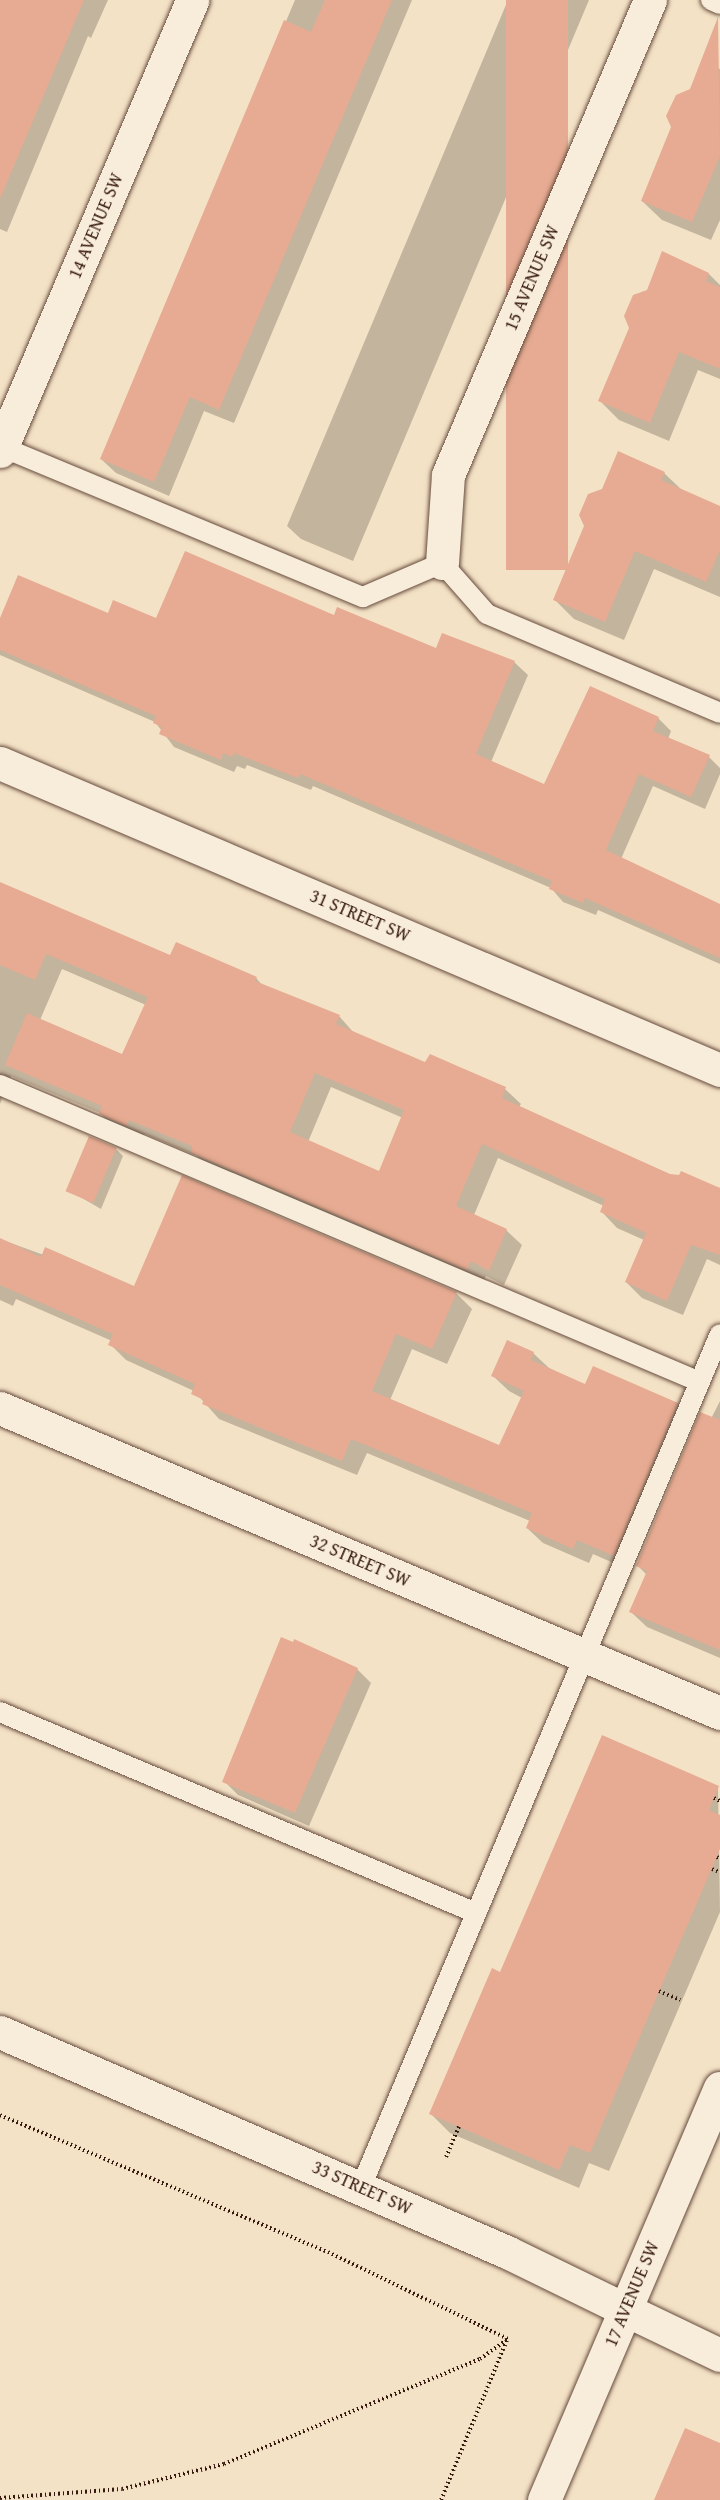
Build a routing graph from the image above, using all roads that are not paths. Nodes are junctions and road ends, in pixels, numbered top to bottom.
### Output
1 (192, 0) edge
2 (650, 0) edge
3 (711, 0) edge
4 (720, 3) edge
5 (1, 449) edge
6 (442, 563) junction
7 (720, 713) edge
8 (0, 763) edge
9 (720, 1070) edge
10 (0, 1085) edge
11 (720, 1334) edge
12 (700, 1382) junction
13 (0, 1408) edge
14 (585, 1656) junction
15 (0, 1712) edge
16 (720, 1713) edge
17 (476, 1913) junction
18 (0, 2032) edge
19 (720, 2088) edge
20 (361, 2187) junction
21 (626, 2310) junction
22 (720, 2355) edge
23 (544, 2500) edge

1 - 5 street, 14 AVENUE SW
2 - 6 street, 15 AVENUE SW
3 - 4 lane
5 - 6 lane
6 - 7 lane
8 - 9 street, 31 STREET SW
10 - 12 lane
11 - 12 lane
12 - 14 lane
13 - 14 street, 32 STREET SW
14 - 16 street, 32 STREET SW
14 - 17 lane
15 - 17 lane
17 - 20 lane
18 - 20 street, 33 STREET SW
19 - 21 street, 17 AVENUE SW
20 - 21 street, 33 STREET SW
21 - 22 street, 33 STREET SW
21 - 23 street, 17 AVENUE SW

